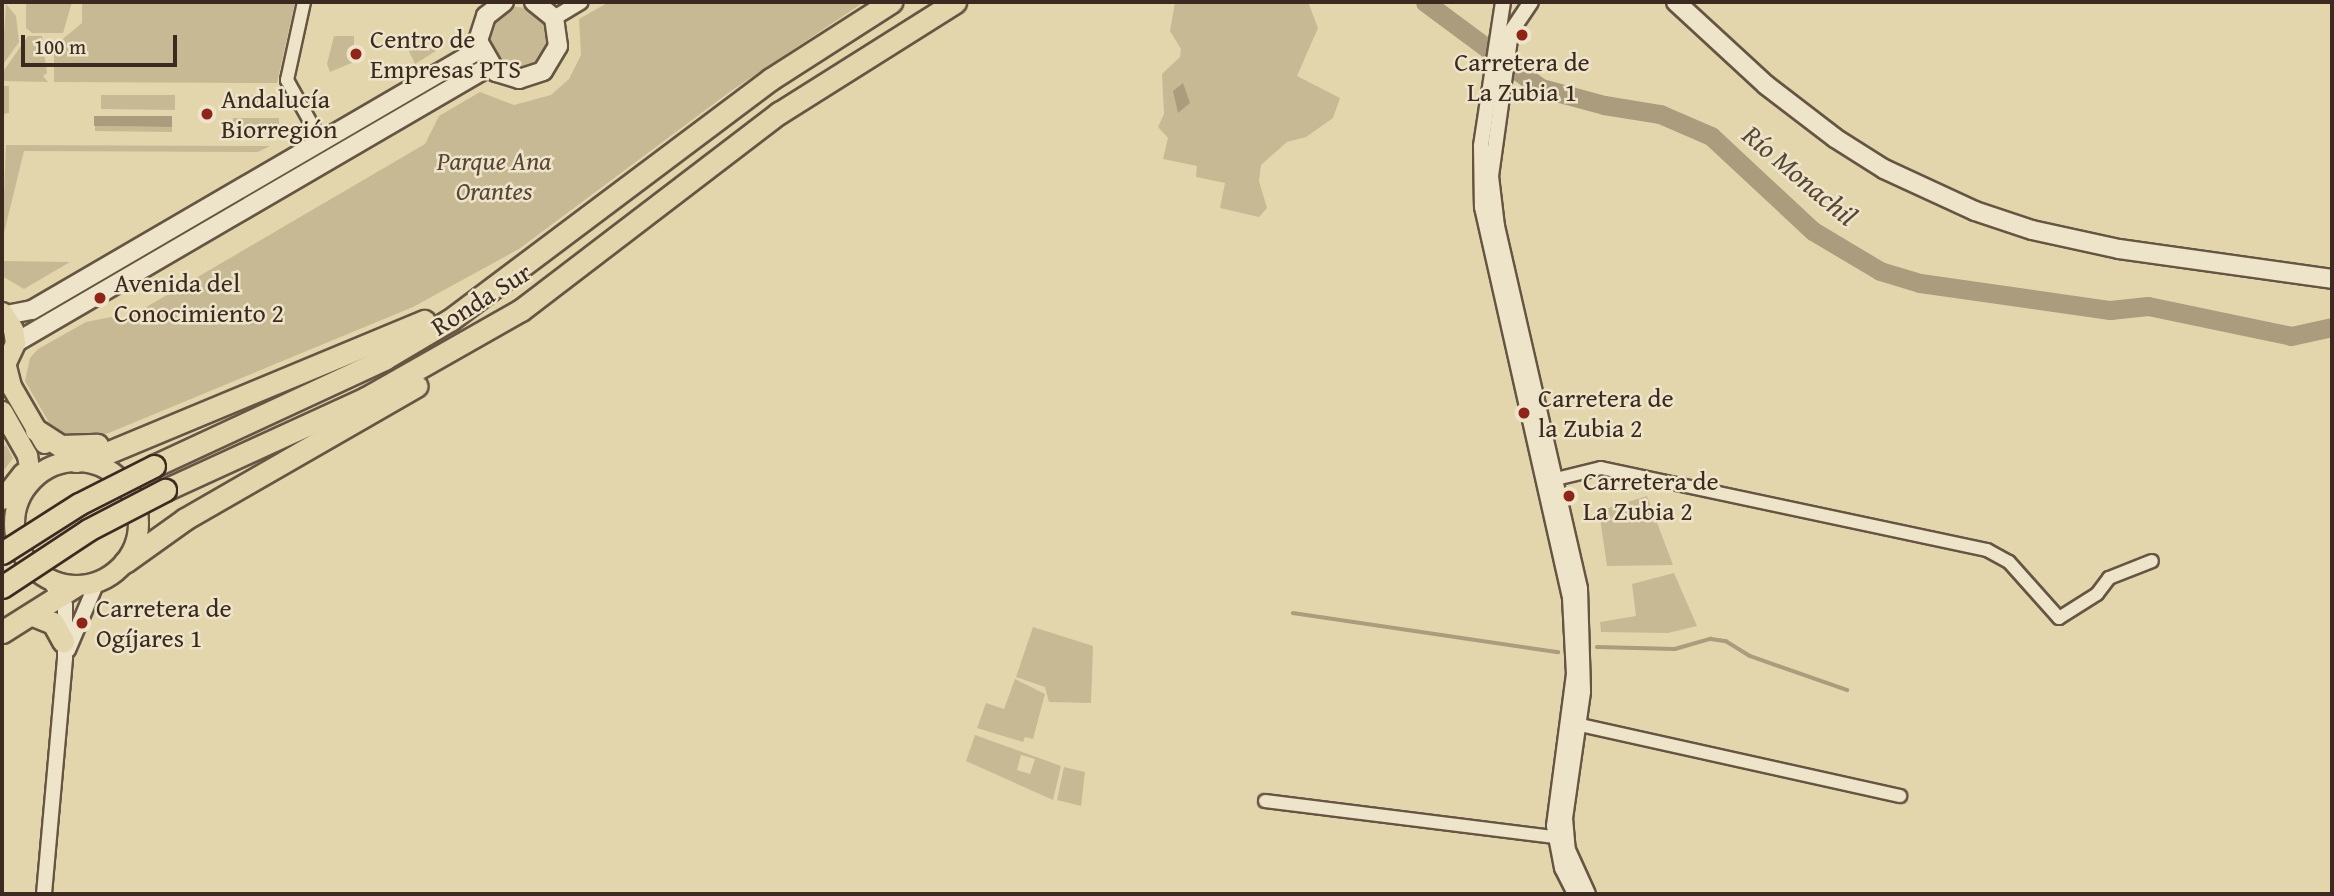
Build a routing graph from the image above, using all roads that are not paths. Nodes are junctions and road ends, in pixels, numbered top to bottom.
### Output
1 (304, 2) edge
2 (504, 2) edge
3 (537, 2) edge
4 (581, 2) edge
5 (891, 2) edge
6 (955, 2) edge
7 (1503, 2) edge
8 (1514, 2) edge
9 (1531, 2) edge
10 (1676, 3) edge
11 (554, 18) junction
12 (1502, 43) junction
13 (480, 49) junction
14 (490, 66) junction
15 (1498, 73) junction
16 (321, 141) junction
17 (2332, 279) edge
18 (493, 292) junction
19 (522, 310) junction
20 (4, 314) edge
21 (15, 343) junction
22 (4, 369) edge
23 (2, 411) edge
24 (36, 430) junction
25 (153, 432) junction
26 (27, 455) junction
27 (70, 461) junction
28 (1556, 479) junction
29 (31, 480) junction
30 (11, 498) edge
31 (2, 513) edge
32 (2, 553) edge
33 (2152, 561) dead end
34 (125, 562) junction
35 (97, 582) junction
36 (2, 587) edge
37 (68, 592) junction
38 (33, 615) junction
39 (2, 632) edge
40 (64, 649) junction
41 (1580, 725) junction
42 (1900, 796) dead end
43 (1265, 801) dead end
44 (1555, 837) junction
45 (44, 894) edge
46 (1576, 894) edge
47 (1588, 894) edge

1 - 16 street
2 - 13 main road
3 - 11 main road
4 - 11 street
5 - 18 highway, Ronda Sur
6 - 19 highway, Ronda Sur
7 - 12 street
8 - 12 street
9 - 12 street
10 - 17 main road
11 - 14 main road
12 - 15 street
13 - 14 main road
13 - 16 main road
14 - 21 main road
15 - 28 street
15 - 44 street
16 - 20 main road
18 - 25 highway
18 - 32 highway, Ronda Sur, bridge
19 - 34 highway
19 - 36 highway, Ronda Sur, bridge
20 - 21 main road
21 - 22 main road
22 - 24 main road
23 - 26 main road
24 - 25 highway
24 - 27 main road
25 - 27 highway
26 - 29 main road
26 - 30 main road
27 - 29 main road
27 - 34 main road
28 - 33 street
28 - 41 street
29 - 30 main road
30 - 31 main road
30 - 37 main road
34 - 35 main road
35 - 37 main road
35 - 40 street
37 - 38 highway
37 - 40 street
38 - 39 highway
38 - 40 highway
40 - 45 street
41 - 42 street
41 - 47 street
43 - 44 street
44 - 46 street

